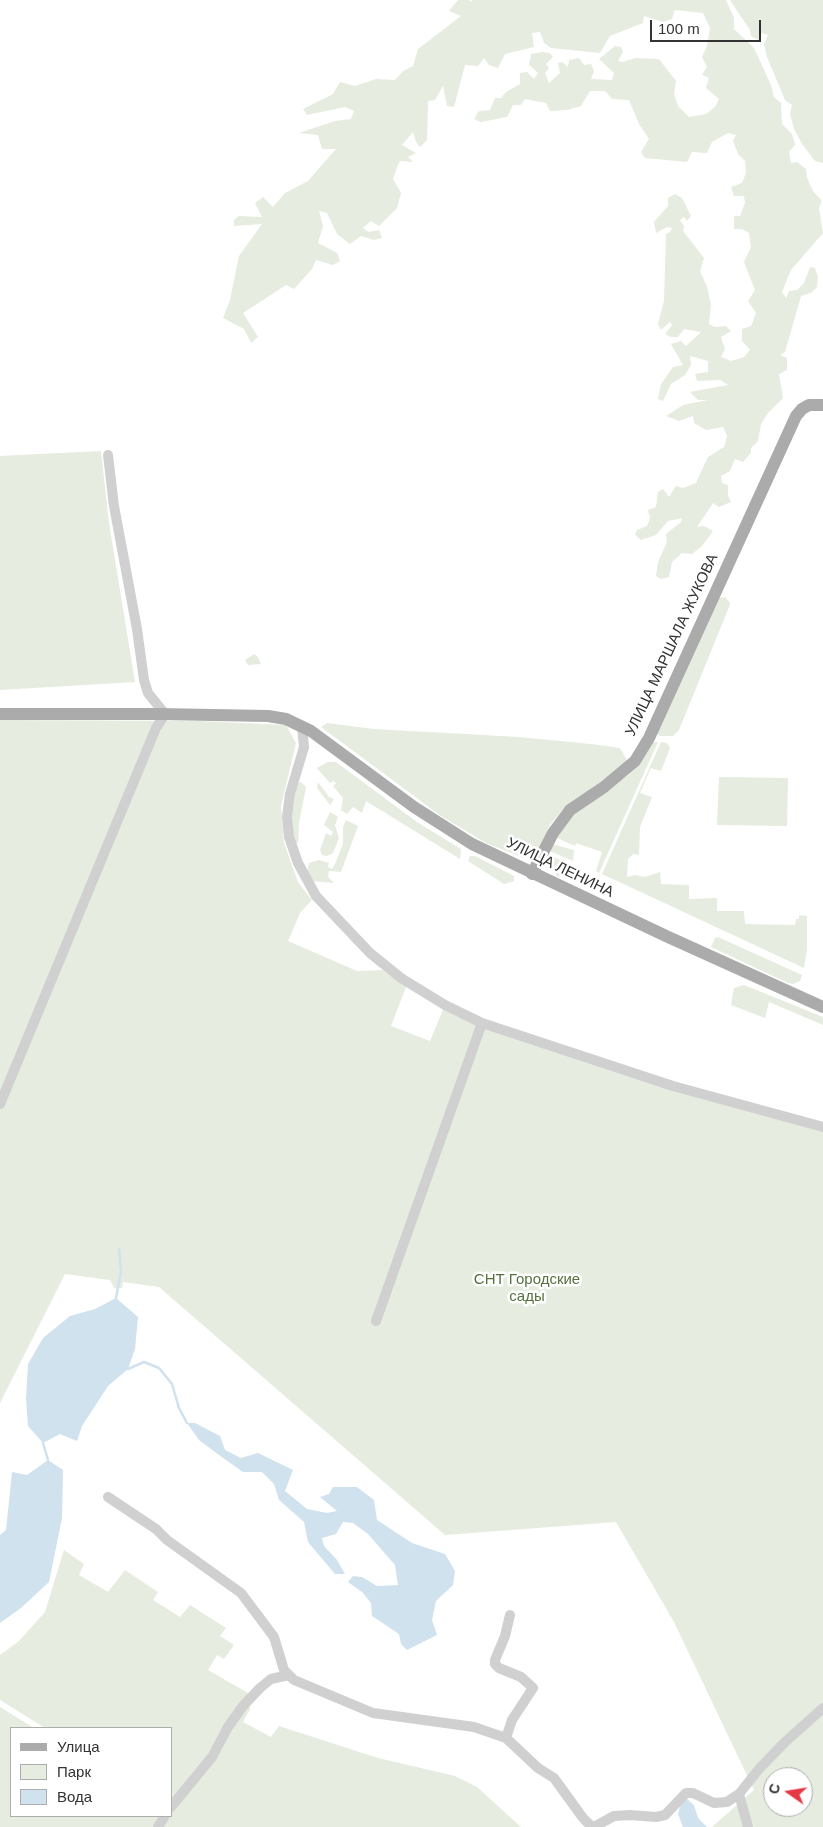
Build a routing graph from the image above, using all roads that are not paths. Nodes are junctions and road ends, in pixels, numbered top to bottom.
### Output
1 (823, 405) edge
2 (108, 455) dead end
3 (0, 714) edge
4 (165, 714) junction
5 (302, 726) junction
6 (532, 874) junction
7 (823, 1007) edge
8 (482, 1023) junction
9 (0, 1104) edge
10 (823, 1127) edge
11 (376, 1321) dead end
12 (108, 1497) dead end
13 (510, 1615) dead end
14 (289, 1675) junction
15 (823, 1708) edge
16 (506, 1738) junction
17 (739, 1794) junction
18 (172, 1806) edge
19 (593, 1827) edge
20 (748, 1827) edge

1 - 6 main road, УЛИЦА МАРШАЛА ЖУКОВА
2 - 4 street
3 - 4 main road, УЛИЦА ЛЕНИНА
4 - 5 main road, УЛИЦА ЛЕНИНА
4 - 9 street
5 - 6 main road, УЛИЦА ЛЕНИНА
5 - 8 street
6 - 7 main road, УЛИЦА ЛЕНИНА
8 - 10 street
8 - 11 street
12 - 14 street
13 - 16 street
14 - 16 street
14 - 18 street
15 - 17 street
16 - 19 street
17 - 19 street
17 - 20 street

